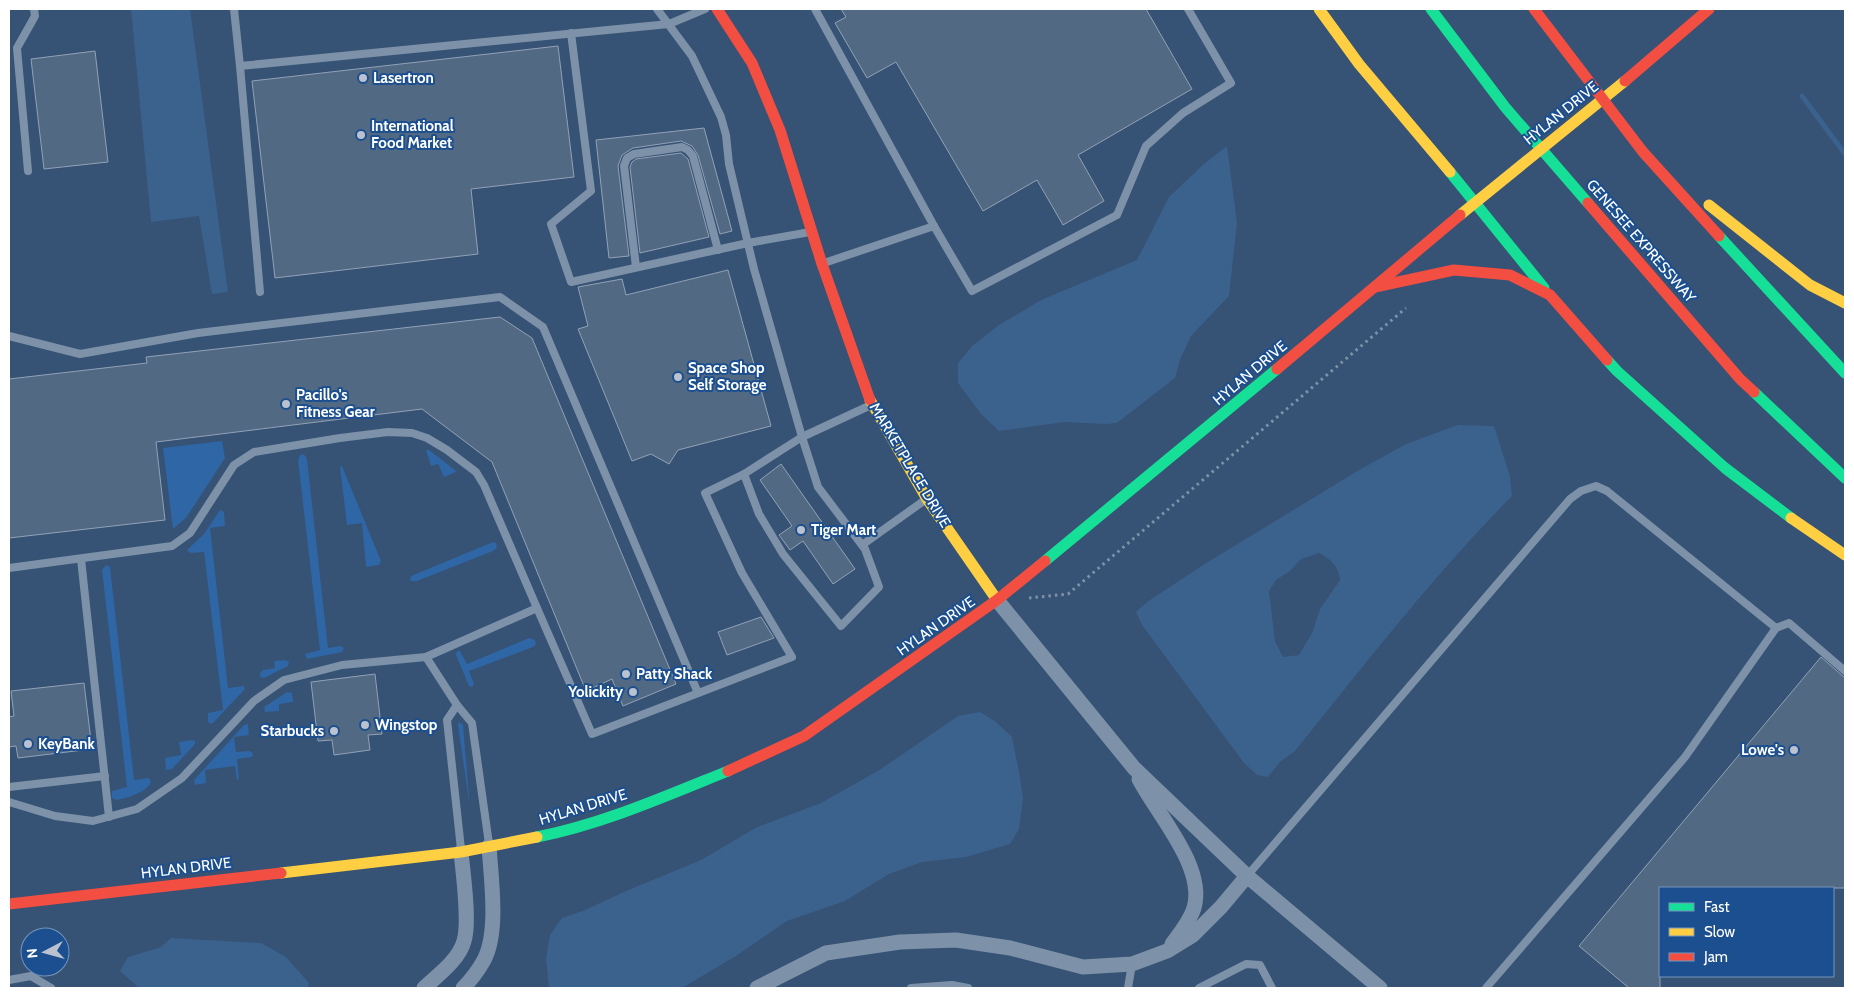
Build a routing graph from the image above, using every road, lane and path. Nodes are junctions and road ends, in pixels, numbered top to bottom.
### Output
1 (34, 9) edge
2 (234, 9) edge
3 (657, 9) edge
4 (705, 9) edge
5 (717, 9) edge
6 (815, 9) edge
7 (1188, 9) edge
8 (1319, 9) edge
9 (1431, 9) edge
10 (1534, 9) edge
11 (1709, 9) edge
12 (669, 24) junction
13 (571, 33) junction
14 (240, 66) junction
15 (1643, 152) junction
16 (28, 171) dead end
17 (1475, 203) junction
18 (934, 226) junction
19 (812, 232) junction
20 (748, 243) junction
21 (718, 250) junction
22 (822, 264) junction
23 (636, 268) junction
24 (1375, 287) junction
25 (260, 292) dead end
26 (1550, 295) junction
27 (1845, 303) edge
28 (1406, 308) dead end
29 (9, 336) edge
30 (1845, 373) edge
31 (872, 405) junction
32 (802, 437) junction
33 (744, 474) junction
34 (1845, 478) edge
35 (927, 498) junction
36 (862, 545) junction
37 (1845, 555) edge
38 (81, 559) junction
39 (9, 568) edge
40 (1024, 598) dead end
41 (997, 600) junction
42 (537, 608) junction
43 (1776, 628) junction
44 (426, 657) junction
45 (1845, 671) edge
46 (698, 693) junction
47 (457, 705) junction
48 (1134, 768) junction
49 (105, 776) junction
50 (9, 787) edge
51 (9, 802) edge
52 (109, 817) junction
53 (489, 846) junction
54 (461, 852) junction
55 (1247, 876) junction
56 (9, 904) edge
57 (1167, 951) junction
58 (1132, 964) junction
59 (9, 980) edge
60 (51, 988) edge
61 (424, 988) edge
62 (463, 988) edge
63 (757, 988) edge
64 (911, 988) edge
65 (968, 988) edge
66 (1128, 988) edge
67 (1199, 988) edge
68 (1272, 988) edge
69 (1380, 988) edge
70 (1486, 988) edge

1 - 16 lane
2 - 14 lane
3 - 12 lane
4 - 12 lane
5 - 19 main road, MARKETPLACE DRIVE
6 - 18 lane
7 - 18 lane
8 - 17 main road
9 - 34 main road, GENESEE EXPRESSWAY
10 - 15 main road
11 - 17 main road, HYLAN DRIVE
12 - 13 lane
12 - 20 lane
13 - 14 lane
13 - 23 lane
14 - 25 lane
15 - 27 main road
15 - 30 main road
17 - 24 main road, HYLAN DRIVE
17 - 26 main road
18 - 22 lane
19 - 20 lane
19 - 22 main road, MARKETPLACE DRIVE
20 - 21 lane
20 - 32 lane
21 - 23 lane
21 - 23 lane
22 - 31 main road, MARKETPLACE DRIVE
24 - 26 main road
24 - 41 main road, HYLAN DRIVE
26 - 37 main road
28 - 40 path
29 - 46 lane
31 - 32 lane
31 - 35 main road, MARKETPLACE DRIVE
32 - 33 lane
32 - 36 lane
33 - 36 lane
33 - 46 lane
35 - 36 lane
35 - 41 main road, MARKETPLACE DRIVE
38 - 39 lane
38 - 42 lane
38 - 49 lane
41 - 48 street, MARKETPLACE DRIVE
41 - 53 main road, HYLAN DRIVE
42 - 44 lane
42 - 46 lane
43 - 45 lane
43 - 55 lane
43 - 70 lane
44 - 47 lane
44 - 52 lane
47 - 53 lane
47 - 54 lane
48 - 55 street, MARKETPLACE DRIVE
48 - 57 street, MARKETPLACE DRIVE
49 - 50 lane
49 - 52 lane
51 - 52 lane
53 - 54 main road, HYLAN DRIVE
53 - 62 street
54 - 56 main road, HYLAN DRIVE
54 - 61 street
55 - 57 street
55 - 69 street, MARKETPLACE DRIVE
57 - 58 street
58 - 63 street
58 - 66 lane
59 - 60 lane
64 - 65 lane
67 - 68 lane

